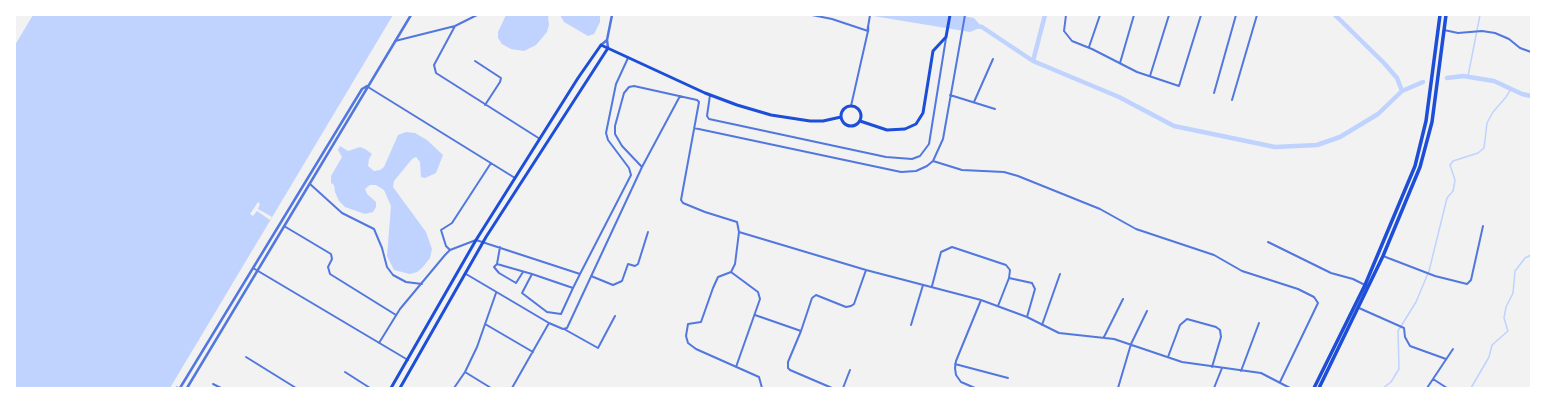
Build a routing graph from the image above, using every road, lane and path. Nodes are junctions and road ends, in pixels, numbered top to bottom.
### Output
1 (411, 15) edge
2 (477, 15) edge
3 (612, 15) edge
4 (812, 15) edge
5 (870, 15) edge
6 (950, 15) edge
7 (965, 15) edge
8 (1066, 15) edge
9 (1100, 15) edge
10 (1134, 15) edge
11 (1169, 15) edge
12 (1202, 15) edge
13 (1236, 15) edge
14 (1257, 15) edge
15 (1440, 15) edge
16 (1446, 15) edge
17 (455, 26) junction
18 (868, 27) joint
19 (1444, 30) junction
20 (868, 31) junction
21 (947, 35) junction
22 (607, 40) junction
23 (394, 42) junction
24 (601, 45) junction
25 (1090, 47) junction
26 (608, 48) junction
27 (1531, 52) edge
28 (629, 57) junction
29 (993, 59) dead end
30 (475, 61) dead end
31 (1120, 63) junction
32 (1150, 76) junction
33 (367, 86) junction
34 (1214, 93) dead end
35 (710, 95) junction
36 (950, 95) junction
37 (680, 96) junction
38 (1232, 100) dead end
39 (974, 102) junction
40 (485, 105) junction
41 (851, 106) junction
42 (995, 109) dead end
43 (841, 117) junction
44 (860, 121) junction
45 (694, 128) junction
46 (540, 139) junction
47 (933, 162) junction
48 (491, 163) junction
49 (642, 167) junction
50 (515, 178) junction
51 (310, 184) junction
52 (284, 226) junction
53 (1483, 226) dead end
54 (648, 232) dead end
55 (739, 232) junction
56 (476, 240) junction
57 (1268, 242) dead end
58 (483, 243) junction
59 (500, 247) junction
60 (450, 250) junction
61 (1383, 256) junction
62 (497, 264) junction
63 (253, 268) junction
64 (459, 269) junction
65 (866, 270) junction
66 (257, 271) junction
67 (522, 272) junction
68 (731, 272) junction
69 (466, 274) junction
70 (532, 274) junction
71 (580, 274) junction
72 (1060, 274) dead end
73 (591, 276) junction
74 (1009, 278) junction
75 (422, 284) junction
76 (923, 285) junction
77 (1365, 285) junction
78 (932, 286) junction
79 (573, 288) junction
80 (496, 293) junction
81 (1123, 299) dead end
82 (981, 300) junction
83 (998, 306) junction
84 (1359, 308) junction
85 (1147, 311) dead end
86 (396, 315) junction
87 (755, 315) junction
88 (615, 316) dead end
89 (1027, 317) junction
90 (549, 323) junction
91 (1259, 323) dead end
92 (485, 324) junction
93 (911, 325) dead end
94 (1042, 325) junction
95 (563, 329) junction
96 (801, 331) junction
97 (1104, 337) junction
98 (1338, 340) junction
99 (379, 343) junction
100 (1342, 343) junction
101 (1130, 344) junction
102 (1453, 349) dead end
103 (533, 352) junction
104 (246, 357) dead end
105 (1168, 357) junction
106 (1446, 359) junction
107 (408, 360) junction
108 (955, 364) junction
109 (1212, 366) junction
110 (736, 367) junction
111 (1222, 368) junction
112 (850, 370) dead end
113 (1241, 371) junction
114 (345, 372) dead end
115 (465, 372) junction
116 (1008, 378) dead end
117 (1433, 379) junction
118 (1280, 382) junction
119 (213, 384) dead end
120 (178, 388) edge
121 (187, 388) edge
122 (221, 388) edge
123 (296, 388) edge
124 (370, 388) edge
125 (392, 388) edge
126 (400, 388) edge
127 (454, 388) edge
128 (491, 388) edge
129 (512, 388) edge
130 (762, 388) edge
131 (832, 388) edge
132 (842, 388) edge
133 (975, 388) edge
134 (1118, 388) edge
135 (1214, 388) edge
136 (1290, 388) edge
137 (1314, 388) edge
138 (1319, 388) edge
139 (1426, 388) edge
140 (1447, 388) edge

1 - 23 street
2 - 17 street
3 - 22 street
4 - 20 street
5 - 18 street
6 - 21 main road
7 - 36 street
8 - 25 street
9 - 25 street
10 - 31 street
11 - 32 street
12 - 32 street
13 - 34 street
14 - 38 street
15 - 77 main road
16 - 19 main road
17 - 23 street
17 - 40 street
18 - 20 street
19 - 27 street
19 - 61 main road
20 - 41 street
21 - 35 street
21 - 44 main road
22 - 24 street
22 - 26 street
23 - 33 street
24 - 26 main road
24 - 46 main road
25 - 31 street
26 - 28 main road
26 - 58 main road
28 - 35 main road
28 - 71 street
29 - 39 street
30 - 40 street
31 - 32 street
33 - 48 street
33 - 51 street
33 - 63 street
35 - 43 main road
36 - 39 street
36 - 47 street
37 - 45 street
37 - 49 street
37 - 49 street
39 - 42 street
40 - 46 street
41 - 43 main road
41 - 44 main road
43 - 44 main road
45 - 47 street
45 - 55 street
46 - 50 main road
47 - 118 street
48 - 50 street
48 - 60 street
49 - 73 street
50 - 56 main road
51 - 52 street
51 - 75 street
52 - 66 street
52 - 86 street
53 - 61 street
54 - 73 street
55 - 65 street
55 - 68 street
56 - 58 street
56 - 60 street
56 - 64 main road
57 - 77 street
58 - 59 street
58 - 69 main road
59 - 62 street
59 - 71 street
60 - 75 street
61 - 84 main road
62 - 67 street
62 - 67 street
63 - 66 street
63 - 120 street
64 - 69 main road
64 - 107 main road
65 - 76 street
65 - 96 street
66 - 99 street
66 - 121 street
67 - 70 street
68 - 87 street
68 - 110 street
69 - 80 street
69 - 126 main road
70 - 79 street
70 - 79 street
71 - 79 street
72 - 94 street
73 - 95 street
74 - 78 street
74 - 83 street
74 - 89 street
75 - 86 street
76 - 78 street
76 - 93 street
77 - 98 main road
78 - 82 street
80 - 90 street
80 - 92 street
81 - 97 street
82 - 83 street
82 - 108 street
83 - 89 street
84 - 100 main road
84 - 106 street
85 - 101 street
86 - 99 street
87 - 96 street
87 - 110 street
88 - 95 street
89 - 94 street
90 - 95 street
90 - 103 street
91 - 113 street
92 - 103 street
92 - 115 street
94 - 97 street
96 - 131 street
97 - 101 street
98 - 100 main road
98 - 137 main road
99 - 107 street
100 - 138 main road
101 - 105 street
101 - 134 street
102 - 106 street
103 - 129 street
104 - 123 street
105 - 109 street
105 - 109 street
106 - 117 street
107 - 125 main road
108 - 116 street
108 - 133 street
109 - 111 street
110 - 130 street
111 - 113 street
111 - 135 street
112 - 132 street
113 - 118 street
114 - 124 street
115 - 127 street
115 - 128 street
117 - 139 street
117 - 140 street
118 - 136 street
119 - 122 street

